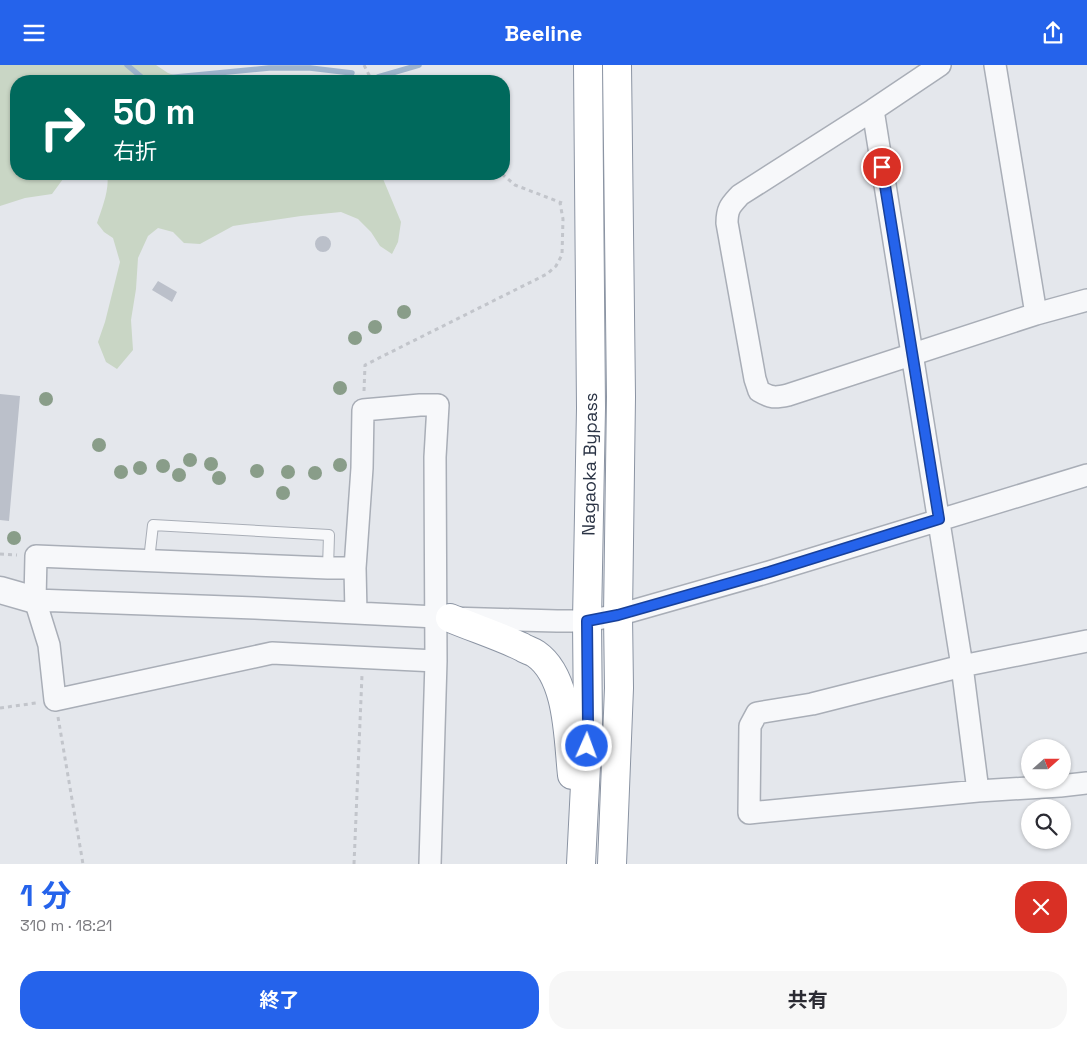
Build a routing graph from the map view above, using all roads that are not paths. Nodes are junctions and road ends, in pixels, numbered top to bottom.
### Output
1 (588, 65) edge
2 (618, 65) edge
3 (940, 65) edge
4 (995, 65) edge
5 (873, 110) junction
6 (1087, 300) edge
7 (1036, 314) junction
8 (911, 354) junction
9 (1087, 475) edge
10 (939, 519) junction
11 (149, 560) junction
12 (328, 568) junction
13 (355, 568) junction
14 (0, 590) edge
15 (34, 600) junction
16 (0, 610) edge
17 (356, 613) junction
18 (618, 615) junction
19 (443, 617) junction
20 (587, 621) junction
21 (1087, 641) edge
22 (436, 661) junction
23 (962, 666) junction
24 (1087, 783) edge
25 (978, 791) junction
26 (430, 864) edge
27 (581, 864) edge
28 (612, 864) edge

1 - 20 highway, Nagaoka Bypass
2 - 18 highway, Nagaoka Bypass
3 - 5 street
4 - 7 street
5 - 8 street
5 - 8 street
6 - 7 street
7 - 8 street
8 - 10 street
9 - 10 street
10 - 18 street
10 - 23 street
11 - 12 street
11 - 12 lane
11 - 15 street
12 - 13 street
13 - 17 street
13 - 19 street
14 - 15 street
15 - 16 street
15 - 17 street
15 - 22 street
17 - 19 street
18 - 20 street
18 - 28 highway, Nagaoka Bypass
19 - 20 street
19 - 22 street
19 - 27 highway
20 - 27 highway, Nagaoka Bypass
21 - 23 street
22 - 26 street
23 - 25 street
23 - 25 street
24 - 25 street

